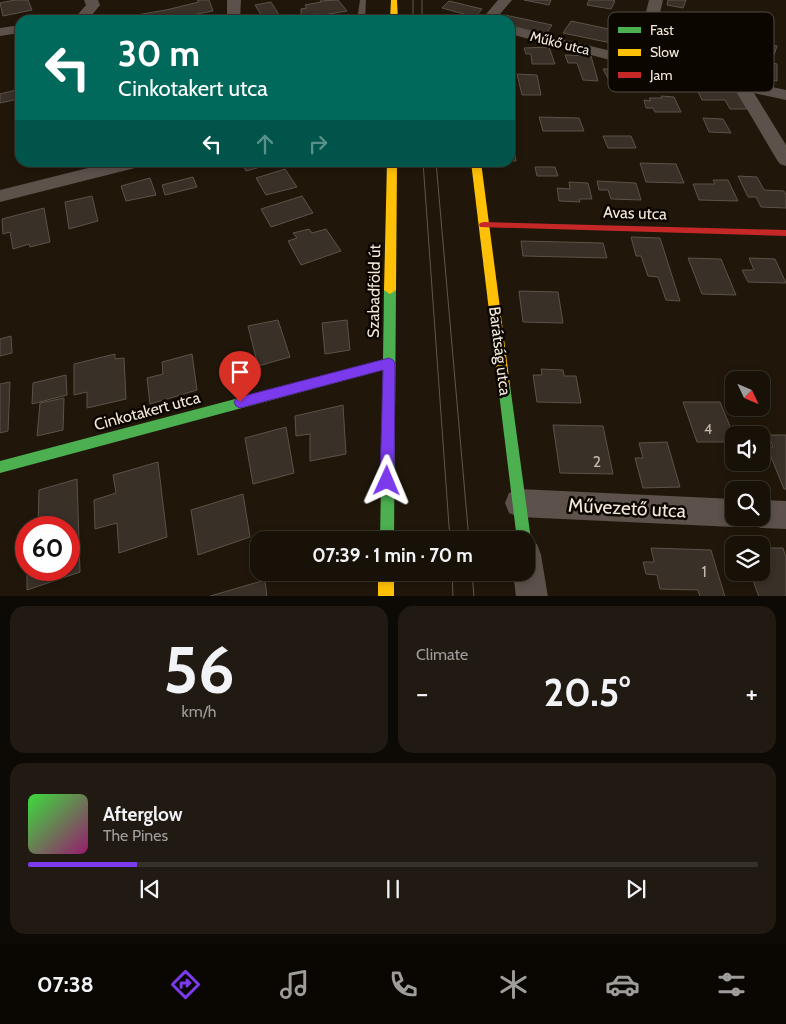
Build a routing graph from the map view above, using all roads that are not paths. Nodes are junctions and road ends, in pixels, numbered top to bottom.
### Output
1 (91, 0) edge
2 (234, 0) edge
3 (363, 0) edge
4 (394, 0) edge
5 (504, 0) edge
6 (82, 15) edge
7 (234, 15) edge
8 (362, 15) edge
9 (394, 15) edge
10 (492, 15) edge
11 (15, 30) edge
12 (515, 31) edge
13 (0, 32) edge
14 (608, 55) edge
15 (745, 92) edge
16 (772, 92) edge
17 (786, 95) edge
18 (786, 160) edge
19 (98, 167) edge
20 (392, 167) edge
21 (477, 167) edge
22 (0, 196) edge
23 (484, 225) junction
24 (786, 233) edge
25 (389, 363) junction
26 (0, 467) edge
27 (520, 503) junction
28 (725, 513) edge
29 (770, 514) edge
30 (786, 515) edge
31 (386, 531) edge
32 (523, 531) edge
33 (386, 581) edge
34 (530, 581) edge
35 (386, 596) edge
36 (532, 596) edge

1 - 6 street
2 - 7 street
3 - 8 lane
4 - 9 street
5 - 10 street
11 - 13 street
12 - 14 street, Műkő utca
15 - 18 street
16 - 17 street, Műkő utca
19 - 22 street
20 - 25 street, Szabadföld út
21 - 23 street, Barátság utca
23 - 24 street, Avas utca
23 - 27 street, Barátság utca
25 - 26 street, Cinkotakert utca
25 - 31 street, Szabadföld út
27 - 28 street, Művezető utca
27 - 32 street, Barátság utca
29 - 30 street
33 - 35 street
34 - 36 street

